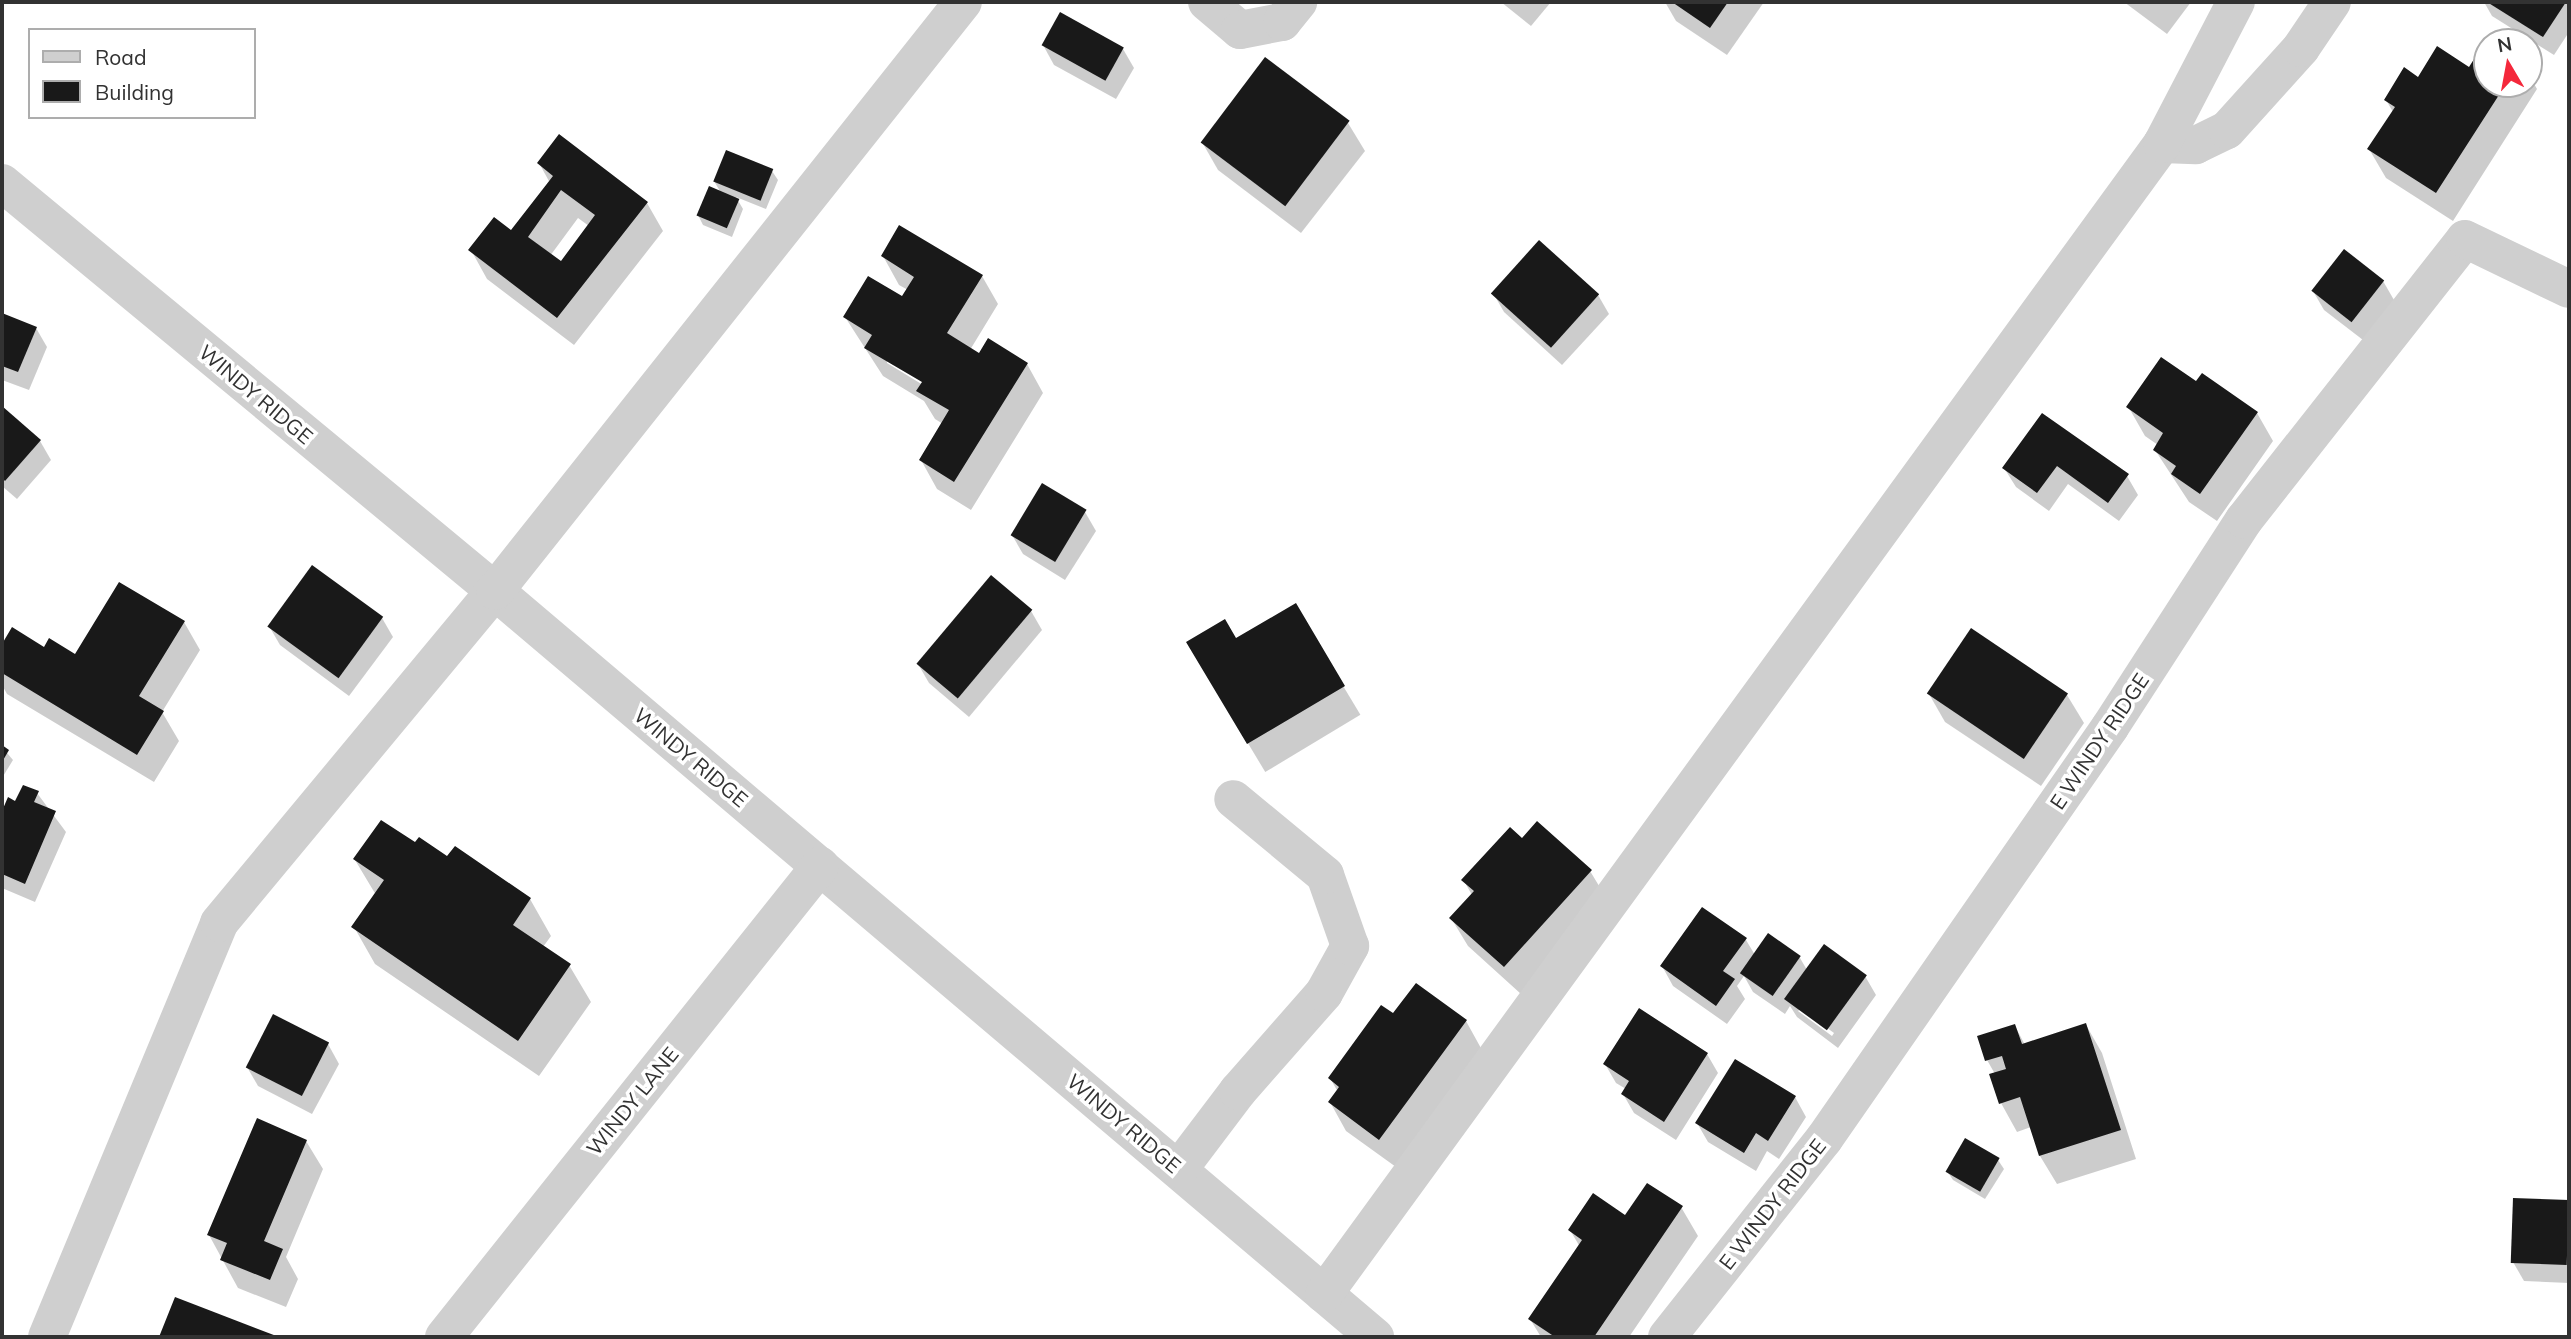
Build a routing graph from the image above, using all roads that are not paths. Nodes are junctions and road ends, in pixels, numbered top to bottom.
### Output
1 (963, 2) edge
2 (1207, 2) edge
3 (1298, 2) edge
4 (2236, 2) edge
5 (2332, 2) edge
6 (2162, 144) junction
7 (2, 183) edge
8 (2569, 289) edge
9 (495, 592) junction
10 (1233, 799) dead end
11 (820, 866) junction
12 (1179, 1169) junction
13 (1324, 1294) junction
14 (47, 1337) edge
15 (444, 1337) edge
16 (1375, 1337) edge
17 (1667, 1337) edge

1 - 9 street
2 - 3 street
4 - 6 street
5 - 6 street
6 - 13 street
7 - 9 street, WINDY RIDGE
8 - 17 street, E WINDY RIDGE
9 - 11 street, WINDY RIDGE
9 - 14 street
10 - 12 street
11 - 12 street, WINDY RIDGE
11 - 15 street, WINDY LANE
12 - 13 street, WINDY RIDGE
13 - 16 street, WINDY RIDGE

